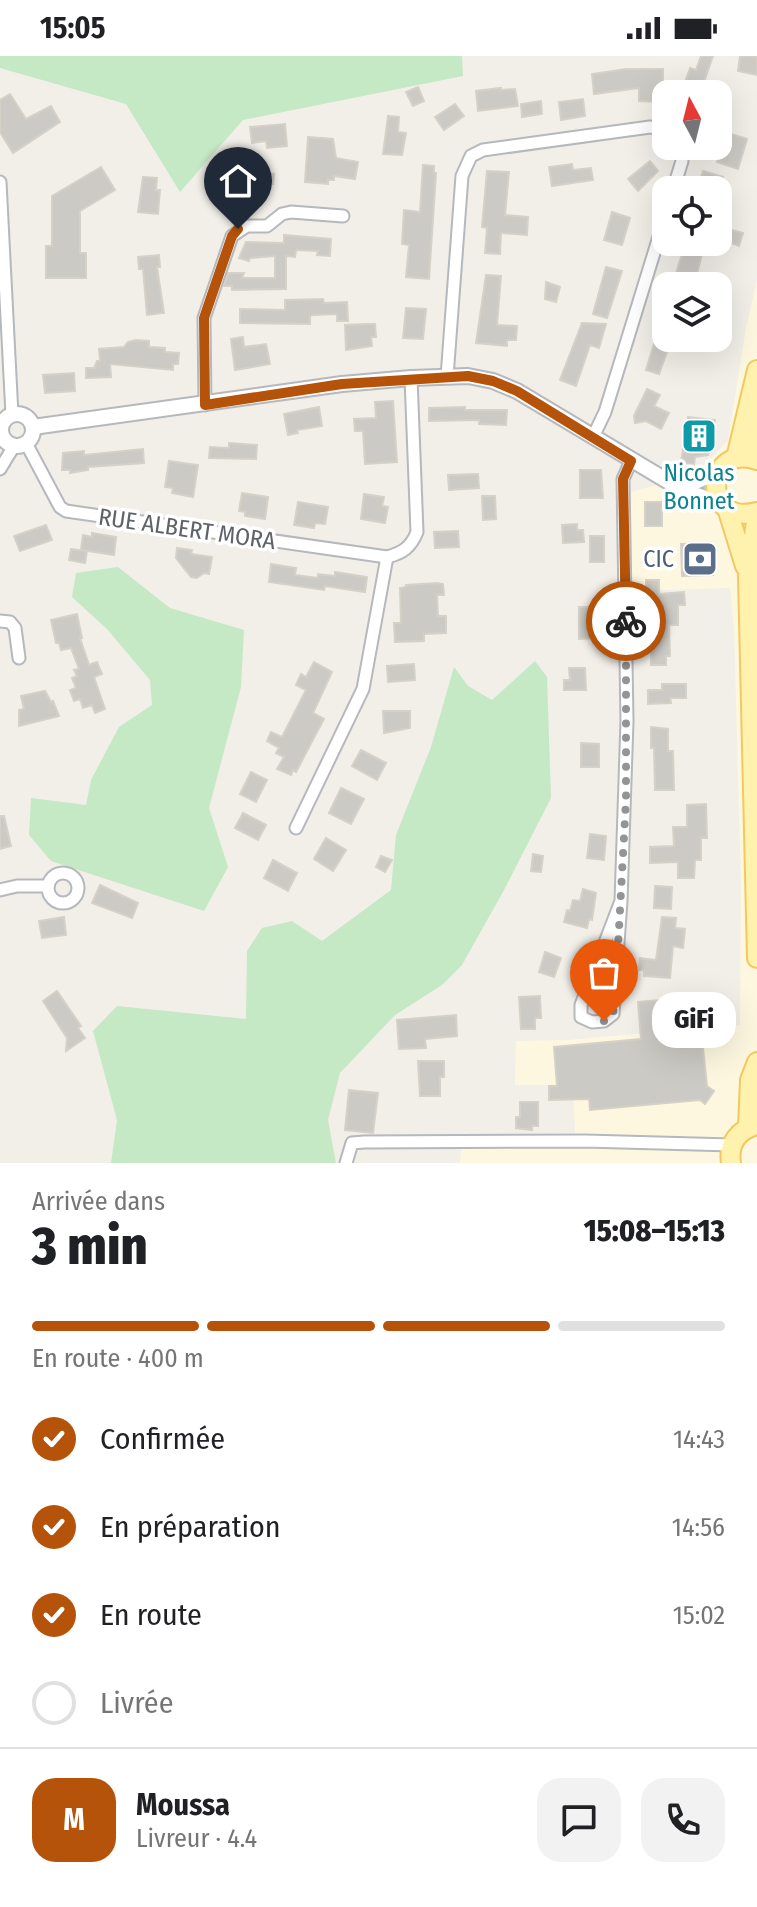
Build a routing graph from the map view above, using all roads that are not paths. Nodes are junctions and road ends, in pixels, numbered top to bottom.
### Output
1 (652, 127) edge
2 (0, 182) edge
3 (343, 216) dead end
4 (2, 238) edge
5 (653, 256) edge
6 (5, 357) edge
7 (447, 377) junction
8 (756, 377) edge
9 (411, 378) junction
10 (205, 405) junction
11 (12, 415) junction
12 (33, 427) junction
13 (0, 432) edge
14 (593, 437) junction
15 (20, 444) junction
16 (757, 450) edge
17 (736, 458) junction
18 (757, 460) edge
19 (631, 461) junction
20 (0, 469) edge
21 (719, 472) junction
22 (673, 484) junction
23 (725, 507) junction
24 (757, 514) edge
25 (387, 557) junction
26 (748, 577) junction
27 (0, 621) edge
28 (19, 658) dead end
29 (296, 828) dead end
30 (48, 886) dead end
31 (0, 890) edge
32 (621, 901) junction
33 (757, 958) edge
34 (757, 1062) edge
35 (752, 1126) edge
36 (732, 1154) edge
37 (346, 1163) edge

1 - 7 street
2 - 4 street
3 - 10 street
4 - 6 street
5 - 14 street
6 - 11 street
7 - 9 street
7 - 14 street
8 - 16 main road
8 - 17 main road
9 - 10 street
9 - 25 street
10 - 12 street
11 - 12 street
11 - 13 street
12 - 15 street
13 - 15 street
14 - 19 street
15 - 20 street
15 - 25 street, RUE ALBERT MORA
17 - 18 main road
17 - 21 main road
19 - 22 street
19 - 32 street
21 - 22 street
21 - 23 main road
22 - 23 street
23 - 24 main road
23 - 26 main road
24 - 26 main road
25 - 29 street
26 - 33 main road
27 - 28 street
30 - 31 street
32 - 32 street
34 - 35 main road
35 - 36 main road
36 - 37 street

